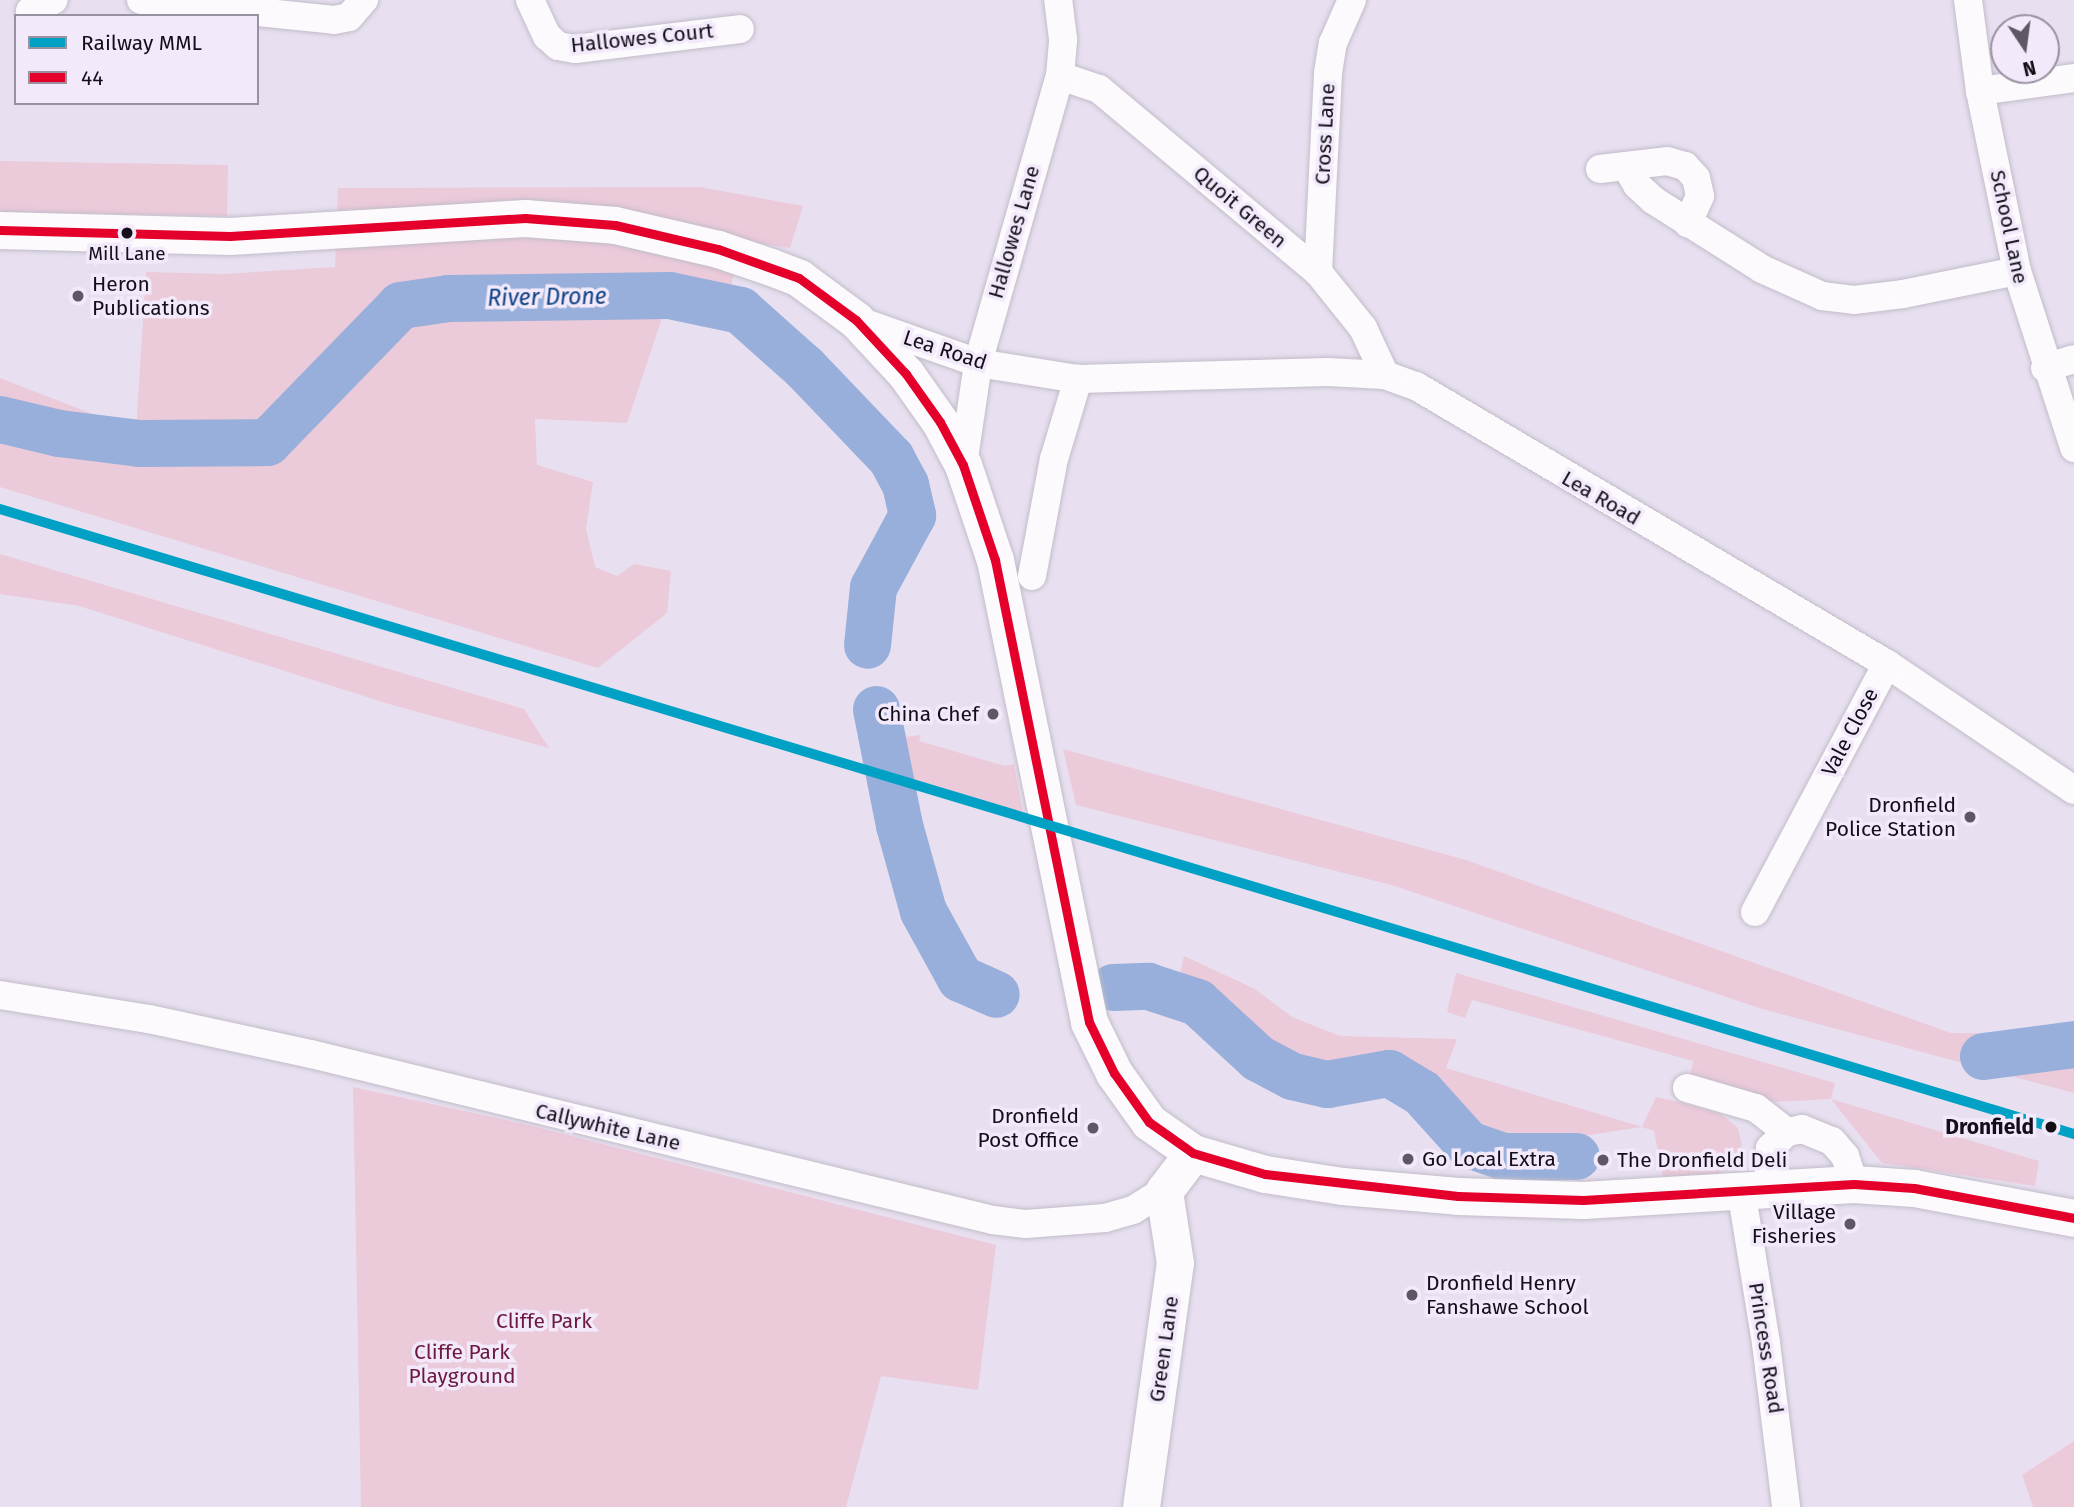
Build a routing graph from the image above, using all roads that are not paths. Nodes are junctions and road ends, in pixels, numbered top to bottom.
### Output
1 (141, 0) edge
2 (364, 0) edge
3 (530, 0) edge
4 (1058, 0) edge
5 (1352, 0) edge
6 (1968, 0) edge
7 (740, 29) dead end
8 (1060, 76) junction
9 (2074, 78) edge
10 (1980, 92) junction
11 (1688, 223) junction
12 (0, 230) edge
13 (2017, 271) junction
14 (1318, 272) junction
15 (856, 320) junction
16 (2074, 359) edge
17 (978, 363) junction
18 (2046, 368) junction
19 (1385, 376) junction
20 (1078, 379) junction
21 (2074, 448) edge
22 (962, 465) junction
23 (1031, 576) dead end
24 (1887, 664) junction
25 (2074, 790) edge
26 (1754, 912) dead end
27 (0, 995) edge
28 (1686, 1088) dead end
29 (1787, 1132) junction
30 (1193, 1153) junction
31 (1854, 1184) junction
32 (1754, 1189) junction
33 (1164, 1191) junction
34 (2074, 1218) edge
35 (1140, 1507) edge
36 (1786, 1507) edge

1 - 2 street
3 - 7 street, Hallowes Court
4 - 8 street, Hallowes Lane
5 - 14 street, Cross Lane
6 - 10 street, School Lane
8 - 14 street, Quoit Green
8 - 17 street, Hallowes Lane
9 - 10 street
10 - 13 street, School Lane
11 - 11 street
11 - 13 street
12 - 15 main road
13 - 18 street, School Lane
14 - 19 street, Quoit Green
15 - 17 street, Lea Road
15 - 22 main road
16 - 18 street
17 - 20 street, Lea Road
17 - 22 street, Hallowes Lane
18 - 21 street, School Lane
19 - 20 street, Lea Road
19 - 24 street, Lea Road
20 - 23 street
22 - 30 main road
24 - 25 street, Lea Road
24 - 26 street, Vale Close
27 - 33 street, Callywhite Lane
28 - 29 street
29 - 31 street
29 - 32 street, Princess Road
30 - 32 main road
30 - 33 main road, Callywhite Lane
31 - 32 main road
31 - 34 main road
32 - 36 street, Princess Road
33 - 35 main road, Green Lane

